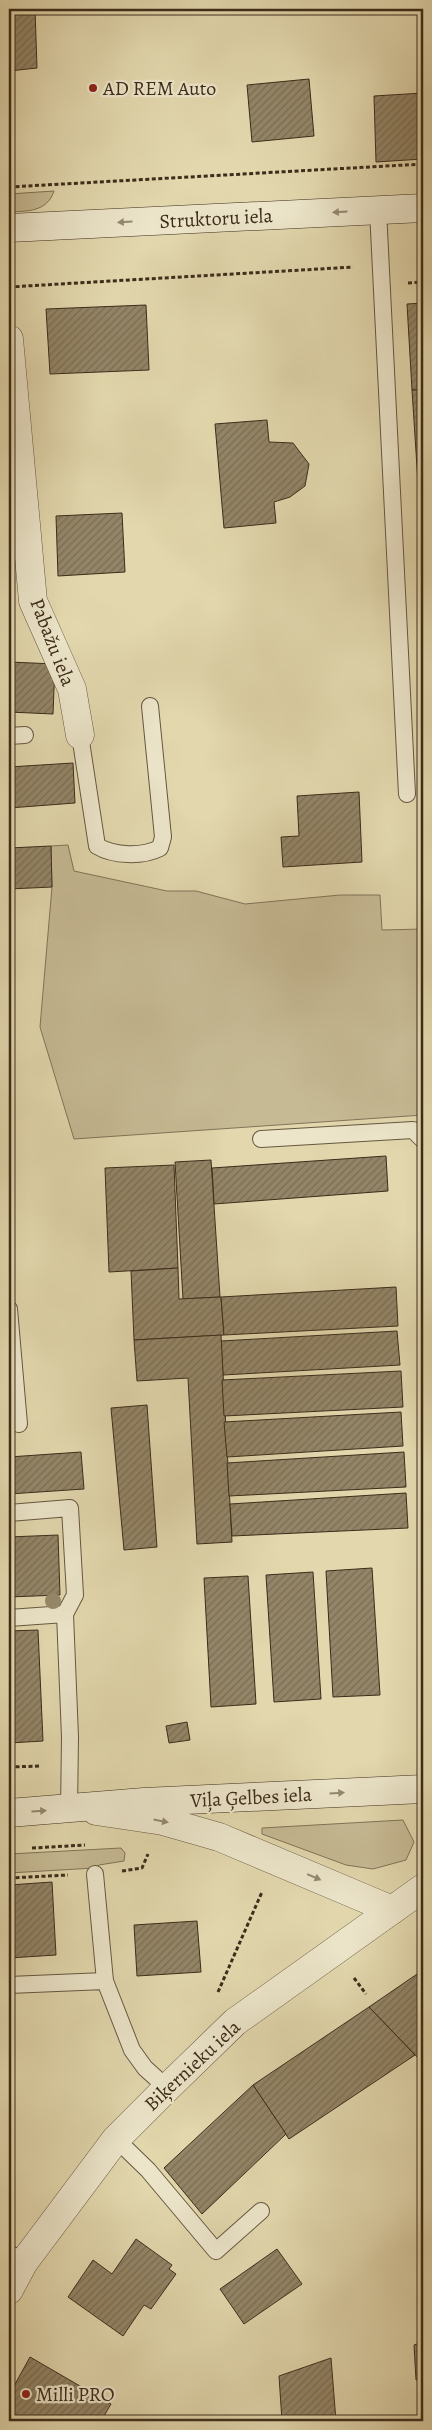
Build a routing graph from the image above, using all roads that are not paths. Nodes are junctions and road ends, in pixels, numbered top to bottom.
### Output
1 (423, 208) edge
2 (378, 210) junction
3 (9, 228) edge
4 (9, 338) edge
5 (13, 441) edge
6 (150, 706) dead end
7 (80, 735) joint
8 (407, 794) dead end
9 (261, 1139) dead end
10 (423, 1140) edge
11 (9, 1309) edge
12 (10, 1338) edge
13 (19, 1424) dead end
14 (9, 1513) edge
15 (65, 1614) junction
16 (9, 1618) edge
17 (423, 1789) edge
18 (74, 1809) junction
19 (9, 1813) edge
20 (95, 1874) dead end
21 (423, 1888) edge
22 (392, 1910) junction
23 (105, 1981) junction
24 (9, 1985) edge
25 (167, 2088) junction
26 (116, 2138) junction
27 (261, 2211) dead end
28 (16, 2258) edge
29 (9, 2290) edge

1 - 2 street, Struktoru iela
2 -> 3 street, Struktoru iela
2 - 8 lane
4 - 5 street, Pabažu iela
5 - 7 street, Pabažu iela
6 - 7 lane
9 - 10 lane
11 - 12 lane
12 - 13 lane
14 - 15 lane
15 - 16 lane
15 - 18 lane
18 -> 17 street, Viļa Ģelbes iela
19 -> 18 street, Viļa Ģelbes iela
18 -> 22 street, Viļa Ģelbes iela
20 - 23 lane
21 - 22 street, Biķernieku iela
22 - 25 street, Biķernieku iela
23 - 24 lane
23 - 25 lane
25 - 26 street, Biķernieku iela
26 - 27 lane
26 - 28 street, Biķernieku iela
28 - 29 street, Biķernieku iela

